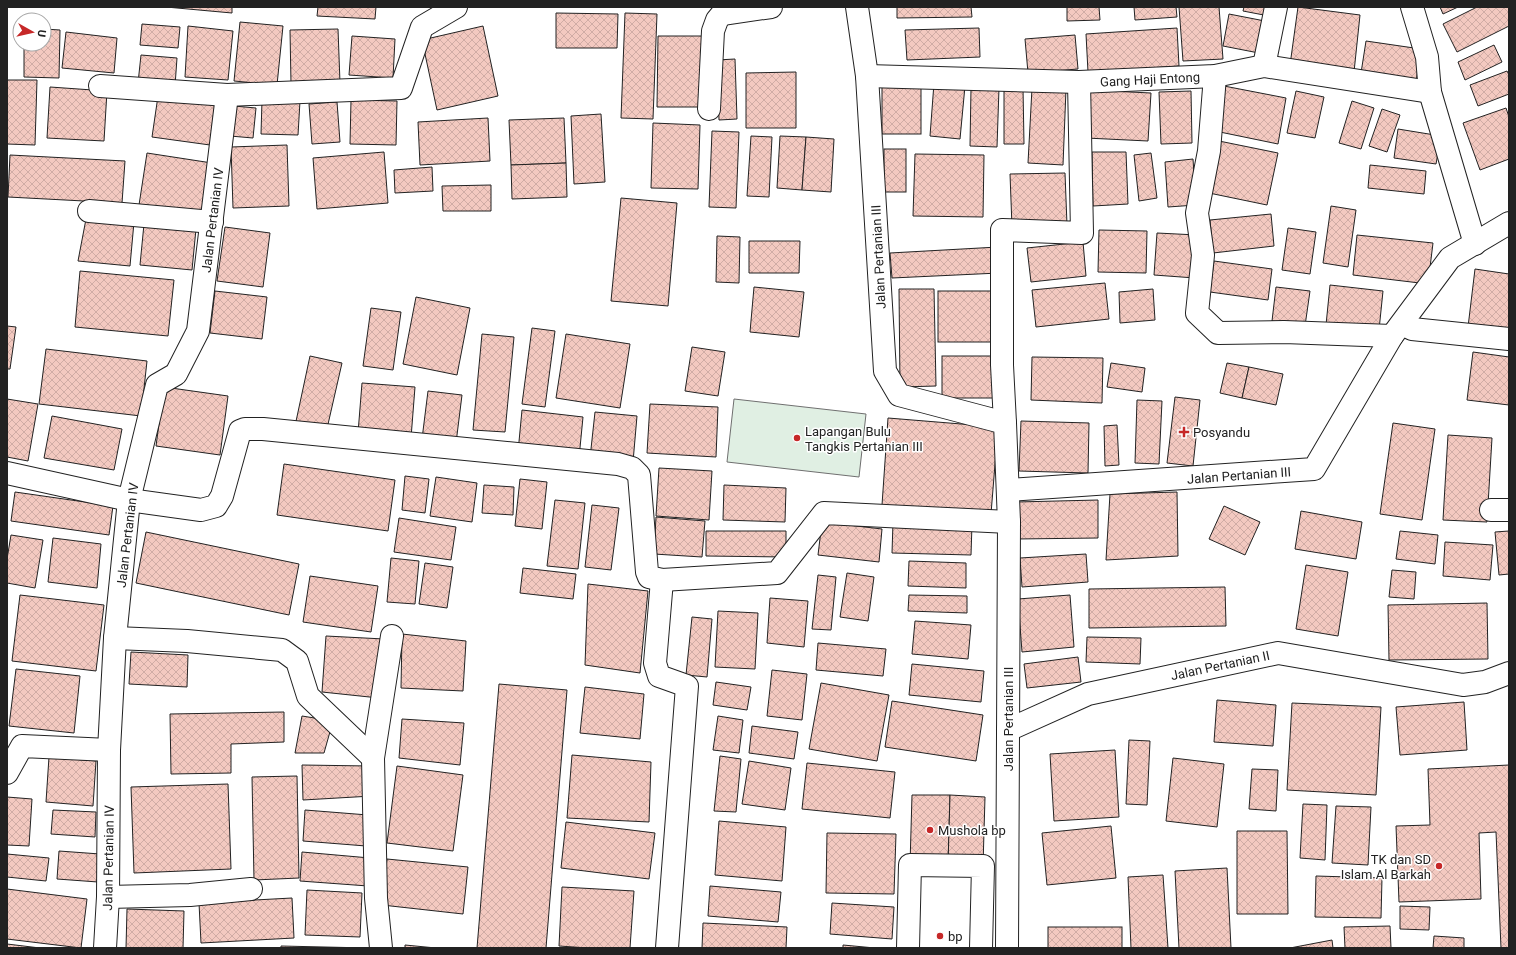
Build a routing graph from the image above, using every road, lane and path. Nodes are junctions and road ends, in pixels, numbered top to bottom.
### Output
1 (456, 7) edge
2 (771, 7) edge
3 (857, 7) edge
4 (1276, 7) edge
5 (1412, 7) edge
6 (1264, 66) junction
7 (867, 76) junction
8 (1215, 76) junction
9 (1079, 82) junction
10 (100, 86) dead end
11 (1430, 92) junction
12 (228, 95) junction
13 (709, 109) dead end
14 (89, 211) dead end
15 (212, 222) junction
16 (1509, 223) edge
17 (1475, 244) junction
18 (1397, 330) junction
19 (1509, 339) edge
20 (1005, 423) junction
21 (7, 473) edge
22 (1008, 490) junction
23 (129, 500) junction
24 (1009, 522) junction
25 (662, 580) junction
26 (392, 636) dead end
27 (115, 638) junction
28 (1509, 673) edge
29 (1008, 730) junction
30 (109, 750) junction
31 (373, 758) junction
32 (7, 773) edge
33 (251, 889) dead end
34 (108, 897) junction
35 (105, 948) edge
36 (381, 948) edge
37 (667, 948) edge
38 (908, 948) edge
39 (981, 948) edge
40 (1007, 948) edge

1 - 12 street
2 - 13 street
3 - 7 street, Jalan Pertanian III
4 - 6 street
5 - 11 street
6 - 8 street, Gang Haji Entong
6 - 11 street, Gang Haji Entong
7 - 9 street, Gang Haji Entong
7 - 20 street, Jalan Pertanian III
8 - 9 street, Gang Haji Entong
8 - 18 street
9 - 20 street, Jalan Pertanian III
10 - 12 street
11 - 17 street
12 - 15 street, Jalan Pertanian IV
14 - 15 street
15 - 23 street, Jalan Pertanian IV
16 - 17 street
17 - 18 street
18 - 19 street
18 - 22 street, Jalan Pertanian III
20 - 22 street, Jalan Pertanian III
21 - 23 street
22 - 24 street, Jalan Pertanian III
23 - 25 street
23 - 27 street, Jalan Pertanian IV
24 - 25 street
24 - 29 street, Jalan Pertanian III
25 - 37 street
26 - 31 street
27 - 30 street, Jalan Pertanian IV
27 - 31 street
28 - 29 street, Jalan Pertanian II
29 - 40 street, Jalan Pertanian III
30 - 32 street
30 - 34 street, Jalan Pertanian IV
31 - 36 street
33 - 34 street
34 - 35 street, Jalan Pertanian IV
38 - 39 street

